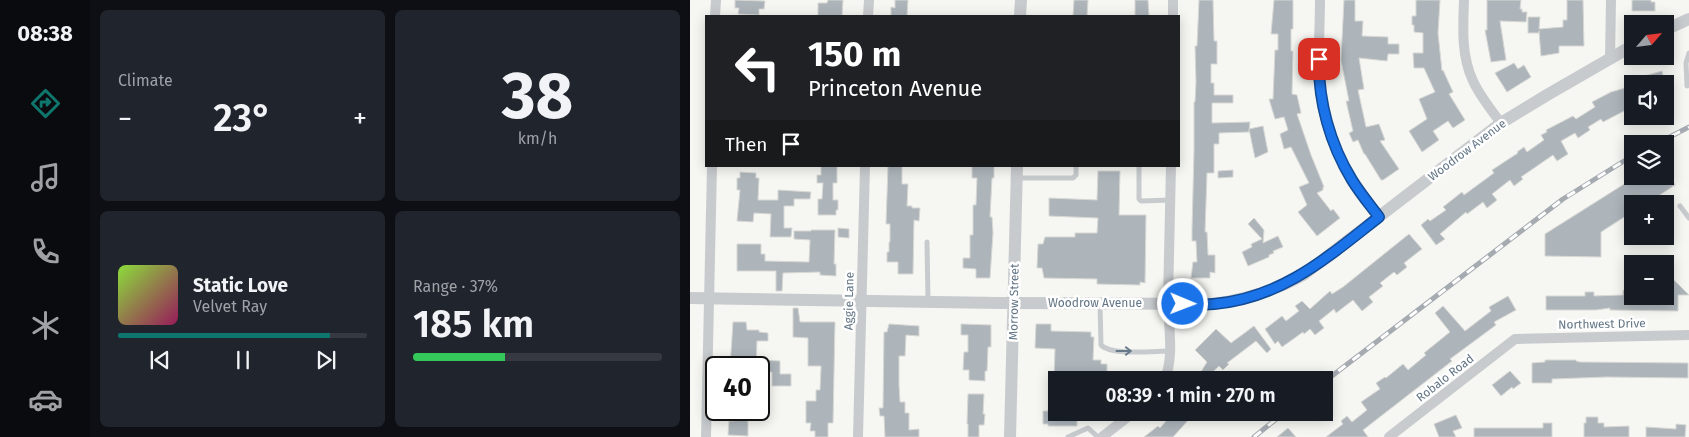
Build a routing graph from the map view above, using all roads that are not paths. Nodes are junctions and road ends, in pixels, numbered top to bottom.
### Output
1 (716, 0) edge
2 (869, 0) edge
3 (1021, 0) edge
4 (1173, 0) edge
5 (1320, 0) edge
6 (1464, 0) edge
7 (1611, 0) edge
8 (715, 15) edge
9 (868, 15) edge
10 (1020, 15) edge
11 (1173, 15) edge
12 (1688, 22) edge
13 (1674, 27) edge
14 (1624, 50) edge
15 (1689, 53) edge
16 (1610, 58) junction
17 (1686, 86) dead end
18 (1501, 123) junction
19 (712, 167) edge
20 (864, 167) edge
21 (1076, 167) edge
22 (1139, 167) edge
23 (1171, 167) edge
24 (1017, 172) edge
25 (1170, 200) junction
26 (1680, 206) dead end
27 (1379, 217) junction
28 (1689, 218) edge
29 (927, 242) dead end
30 (690, 298) edge
31 (709, 298) junction
32 (861, 300) junction
33 (928, 302) junction
34 (1014, 303) junction
35 (1100, 303) junction
36 (1168, 304) junction
37 (1689, 335) edge
38 (1515, 338) joint
39 (1170, 351) junction
40 (1166, 371) edge
41 (1122, 421) edge
42 (706, 437) edge
43 (858, 437) edge
44 (1010, 437) edge
45 (1068, 437) edge
46 (1098, 437) edge
47 (1102, 437) edge
48 (1389, 437) edge

1 - 8 street
2 - 9 street
3 - 10 street
4 - 11 street
5 - 27 street
6 - 18 street
7 - 16 street
12 - 13 street
14 - 16 street, Woodrow Avenue
15 - 17 lane
16 - 18 street, Woodrow Avenue
18 - 27 street, Woodrow Avenue
19 - 31 street
20 - 32 street, Aggie Lane
21 - 24 lane
22 - 25 lane
23 - 25 street
24 - 34 street, Morrow Street
25 - 36 street
26 - 28 lane
27 - 36 street, Woodrow Avenue
29 - 33 lane
30 - 31 street, Woodrow Avenue
31 - 32 street, Woodrow Avenue
31 - 42 street
32 - 33 street, Woodrow Avenue
32 - 43 street, Aggie Lane
33 - 34 street, Woodrow Avenue
34 - 35 street, Woodrow Avenue
34 - 44 street, Morrow Street
35 - 36 street, Woodrow Avenue
35 -> 39 lane
36 - 39 street
37 - 38 street, Northwest Drive
38 - 48 street, Robalo Road
39 - 40 street
41 - 47 street
45 - 46 lane

